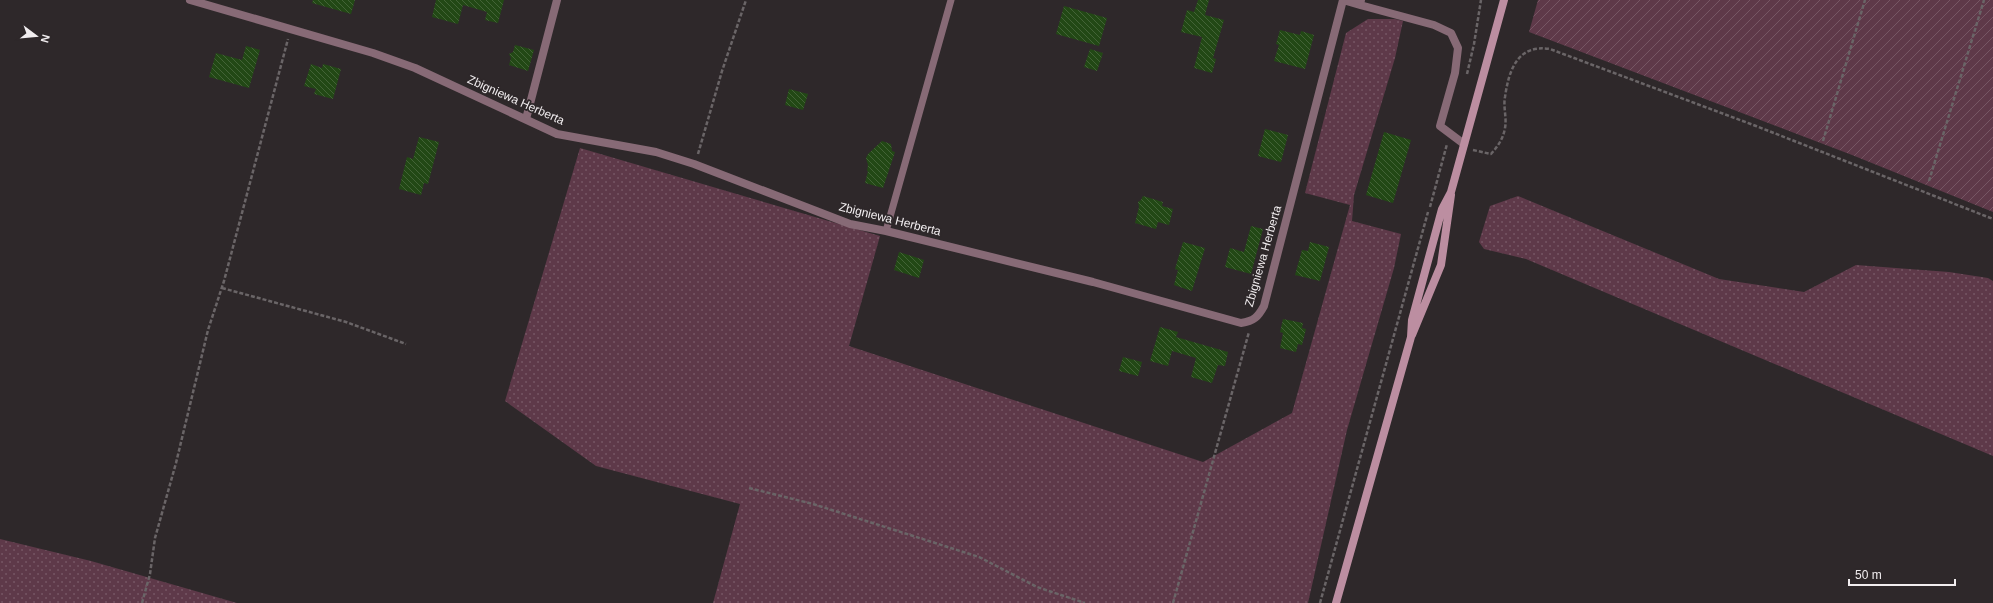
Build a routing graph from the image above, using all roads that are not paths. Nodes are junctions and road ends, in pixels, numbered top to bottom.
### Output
1 (190, 0) edge
2 (558, 0) edge
3 (951, 0) edge
4 (1342, 0) edge
5 (1504, 0) edge
6 (1361, 2) edge
7 (526, 118) junction
8 (1464, 144) junction
9 (1451, 192) junction
10 (886, 230) junction
11 (1411, 337) junction
12 (1336, 603) edge

1 - 7 street, Zbigniewa Herberta
2 - 7 street
3 - 10 lane
4 - 6 street
4 - 10 street, Zbigniewa Herberta
5 - 8 main road
6 - 8 street
7 - 10 street, Zbigniewa Herberta
8 - 9 main road
9 - 11 main road
9 - 11 main road
11 - 12 main road

